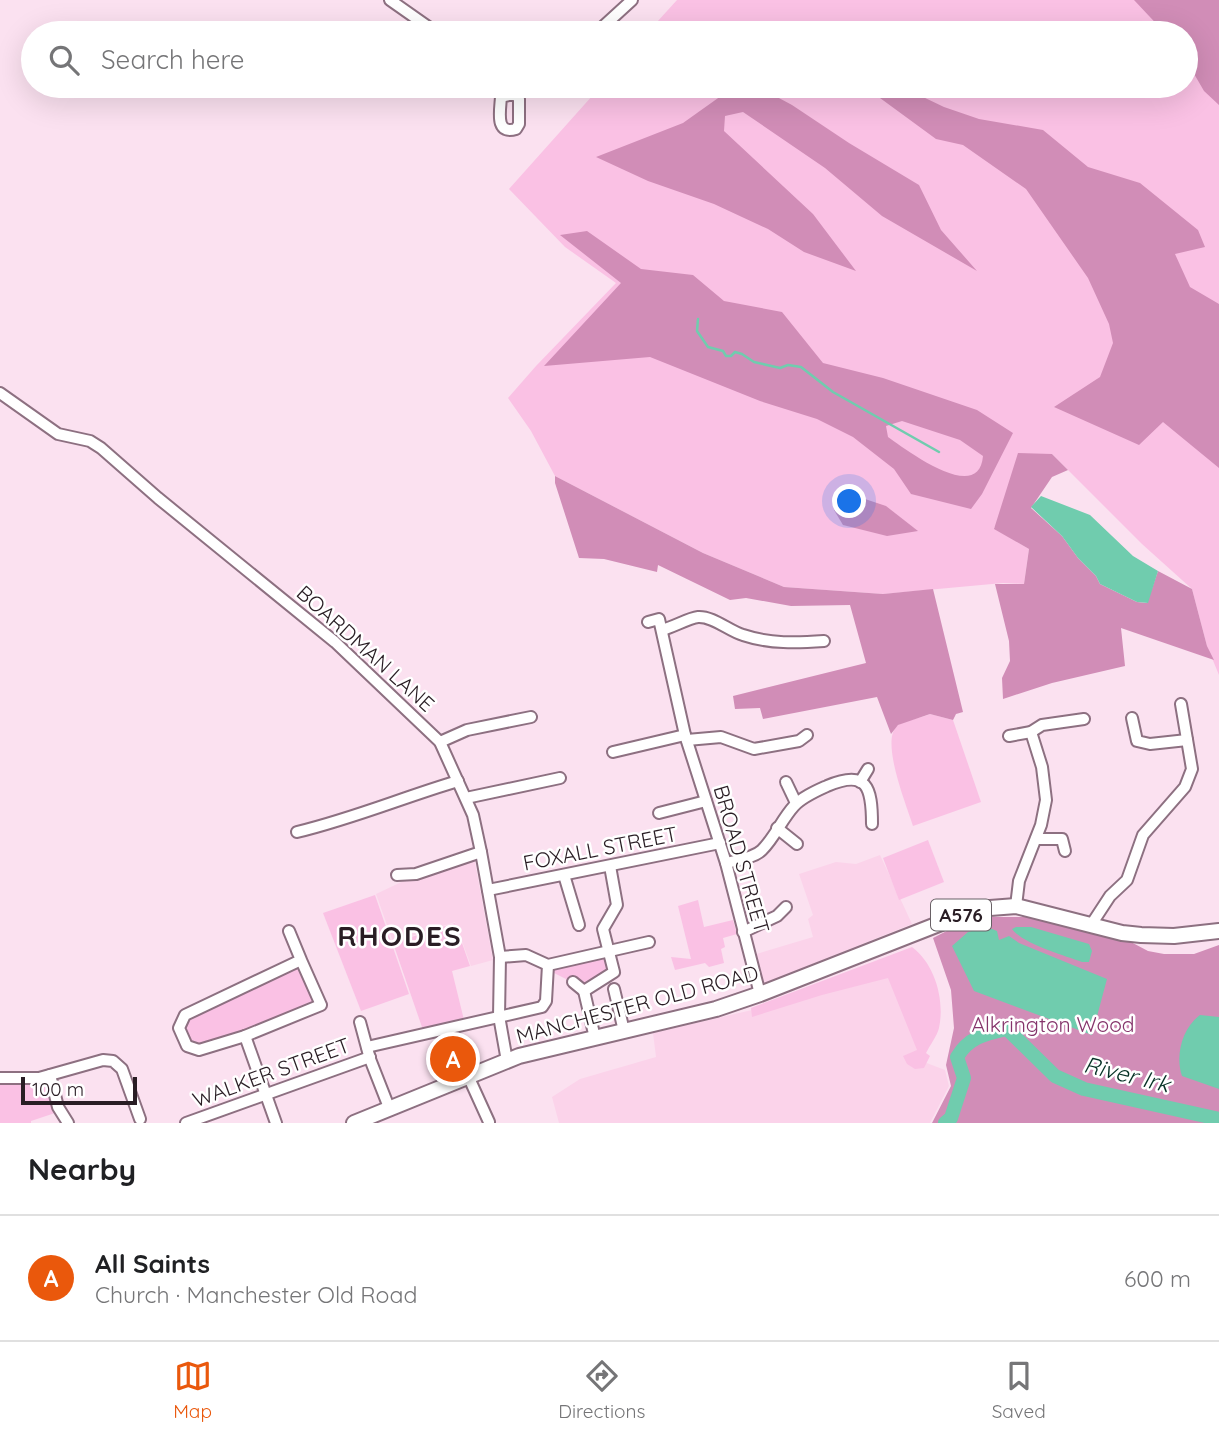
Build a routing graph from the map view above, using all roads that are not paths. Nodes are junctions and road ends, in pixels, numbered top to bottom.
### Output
1 (390, 0) edge
2 (632, 0) edge
3 (404, 4) edge
4 (423, 21) edge
5 (609, 21) edge
6 (0, 393) edge
7 (820, 638) dead end
8 (1181, 705) dead end
9 (531, 717) dead end
10 (1132, 718) dead end
11 (1084, 719) dead end
12 (1031, 732) junction
13 (807, 735) dead end
14 (1009, 736) dead end
15 (686, 737) junction
16 (1187, 740) junction
17 (440, 742) junction
18 (613, 752) dead end
19 (868, 769) dead end
20 (560, 778) dead end
21 (458, 781) junction
22 (786, 782) dead end
23 (860, 782) junction
24 (466, 798) junction
25 (706, 801) junction
26 (796, 803) junction
27 (659, 813) dead end
28 (872, 824) dead end
29 (777, 828) junction
30 (297, 832) dead end
31 (1036, 839) junction
32 (720, 844) junction
33 (797, 844) dead end
34 (1065, 851) dead end
35 (481, 852) junction
36 (726, 863) junction
37 (610, 866) junction
38 (397, 875) dead end
39 (564, 875) junction
40 (488, 890) junction
41 (1016, 906) junction
42 (786, 907) dead end
43 (579, 925) dead end
44 (1091, 925) junction
45 (289, 931) dead end
46 (1219, 931) edge
47 (743, 932) junction
48 (649, 942) dead end
49 (609, 951) junction
50 (500, 957) junction
51 (301, 960) junction
52 (548, 965) junction
53 (573, 982) dead end
54 (614, 989) dead end
55 (584, 991) junction
56 (760, 994) junction
57 (499, 1016) junction
58 (360, 1022) dead end
59 (624, 1031) junction
60 (591, 1033) junction
61 (245, 1036) junction
62 (368, 1052) junction
63 (507, 1061) junction
64 (50, 1075) junction
65 (0, 1078) edge
66 (469, 1078) junction
67 (265, 1094) junction
68 (390, 1110) junction
69 (139, 1119) dead end
70 (372, 1120) edge
71 (489, 1122) edge
72 (68, 1123) edge
73 (186, 1123) edge
74 (276, 1123) edge
75 (354, 1123) edge

1 - 3 street
2 - 5 street
3 - 4 street
6 - 17 street, BOARDMAN LANE
7 - 15 street, BROAD STREET
8 - 16 street
9 - 17 street
10 - 16 street
11 - 12 street
12 - 14 street
12 - 31 street
13 - 15 street
15 - 18 street
15 - 25 street, BROAD STREET
16 - 44 street
17 - 21 street, BOARDMAN LANE
19 - 23 street
20 - 24 street
21 - 24 street, BOARDMAN LANE
21 - 30 street
22 - 26 street
23 - 26 street
23 - 28 street
24 - 35 street, BOARDMAN LANE
25 - 27 street
25 - 32 street, BROAD STREET
26 - 29 street
29 - 33 street
29 - 36 street
31 - 34 street
31 - 41 street
32 - 36 street, BROAD STREET
32 - 37 street, FOXALL STREET
35 - 38 street
35 - 40 street, BOARDMAN LANE
36 - 47 street, BROAD STREET
37 - 39 street, FOXALL STREET
37 - 49 street
39 - 40 street, FOXALL STREET
39 - 43 street
40 - 50 street, BOARDMAN LANE
41 - 44 main road, MANCHESTER OLD ROAD / A576
41 - 56 main road, MANCHESTER OLD ROAD / A576
42 - 47 street
44 - 46 main road, MANCHESTER OLD ROAD / A576
45 - 51 street
47 - 56 street, BROAD STREET
48 - 49 street
49 - 52 street
49 - 55 street
50 - 52 street
50 - 57 street, BOARDMAN LANE
51 - 61 street
51 - 61 street
52 - 57 street, WALKER STREET
53 - 55 street
54 - 59 street
55 - 60 street
56 - 59 main road, MANCHESTER OLD ROAD / A576
57 - 62 street, WALKER STREET
57 - 63 street, BOARDMAN LANE
58 - 62 street
59 - 60 main road, MANCHESTER OLD ROAD / A576
60 - 63 main road, MANCHESTER OLD ROAD / A576
61 - 67 street
62 - 67 street, WALKER STREET
62 - 68 street
63 - 66 main road, MANCHESTER OLD ROAD / A576
64 - 65 street
64 - 69 street
64 - 72 street
66 - 68 main road, MANCHESTER OLD ROAD / A576
66 - 71 street
67 - 73 street, WALKER STREET
67 - 74 street
68 - 70 main road, MANCHESTER OLD ROAD / A576
70 - 75 main road, MANCHESTER OLD ROAD / A576

